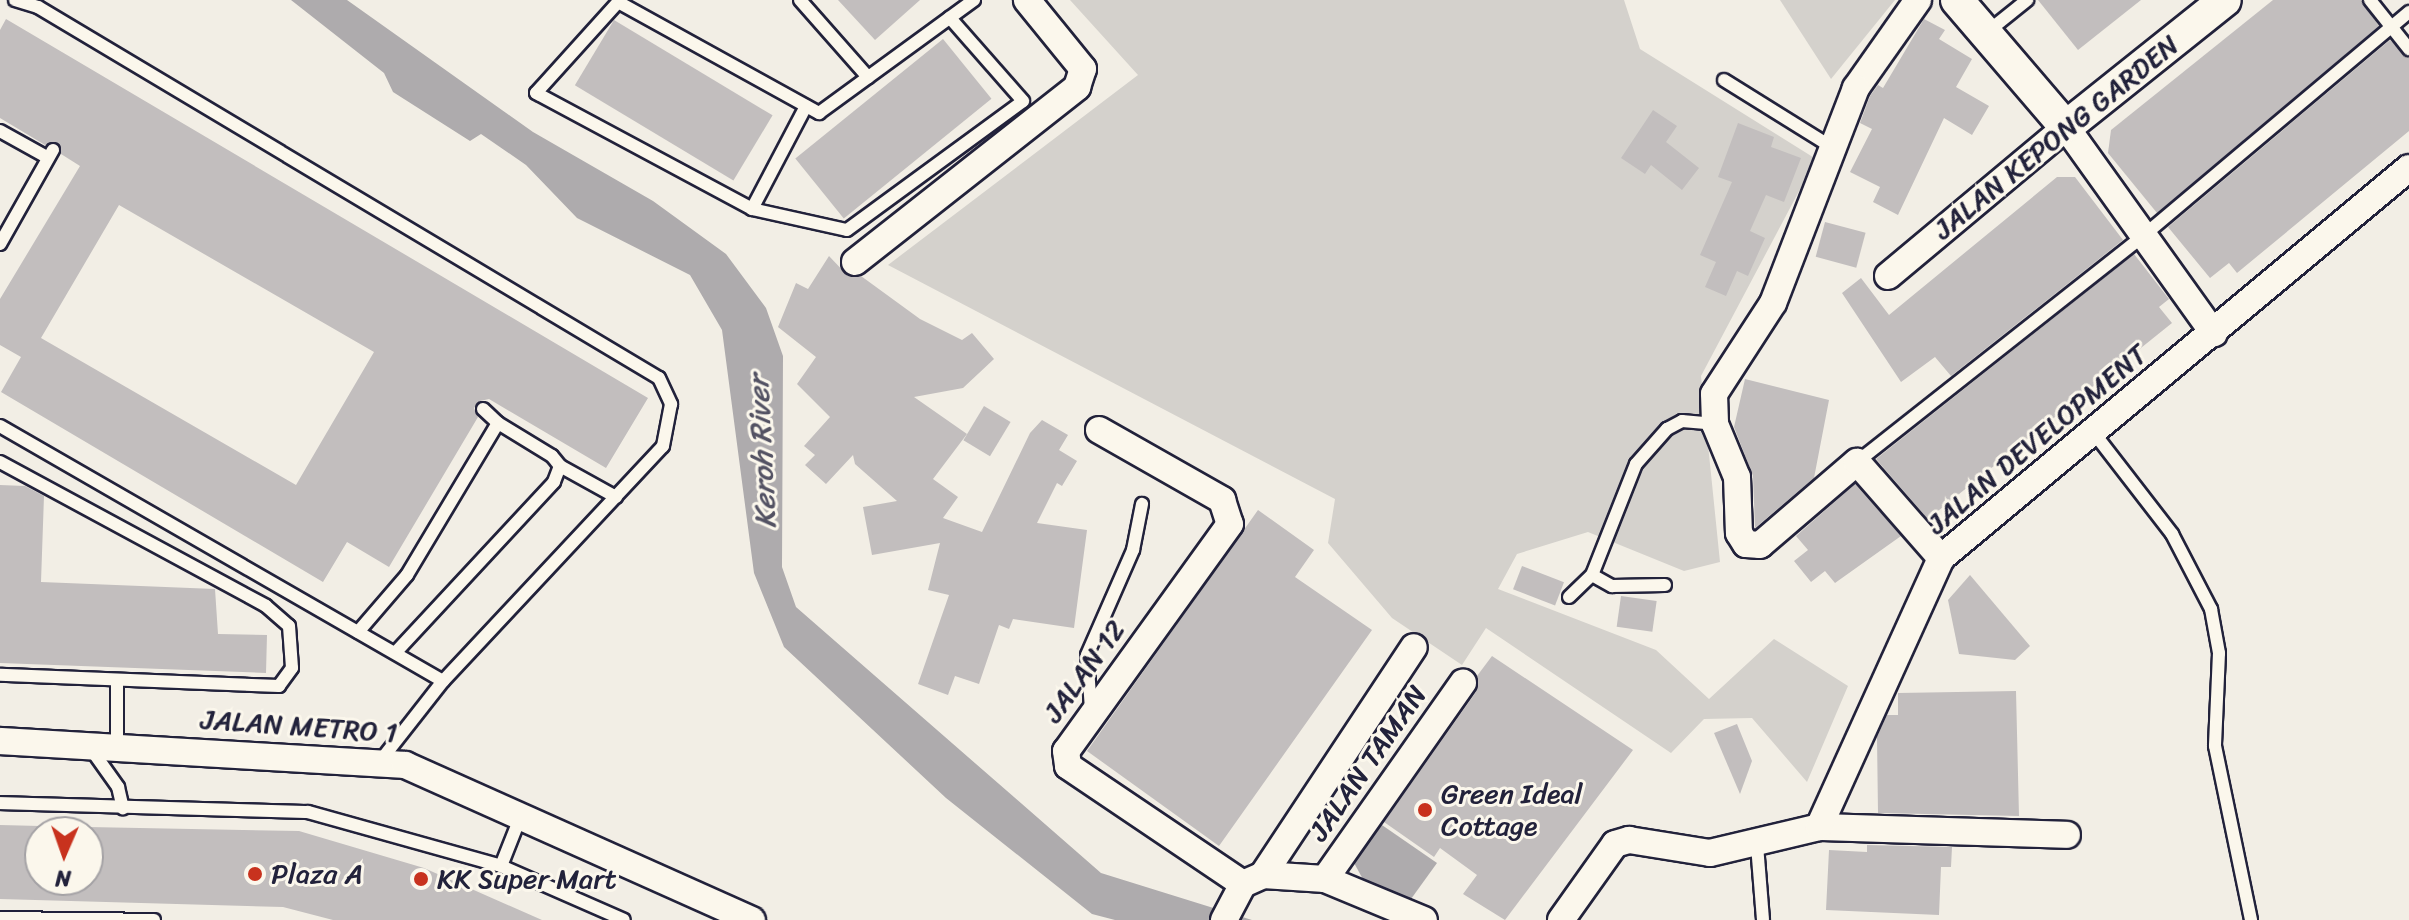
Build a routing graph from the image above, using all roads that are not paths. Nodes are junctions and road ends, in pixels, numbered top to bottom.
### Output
1 (15, 0) edge
2 (800, 0) edge
3 (974, 0) edge
4 (1027, 0) edge
5 (1918, 0) edge
6 (1957, 0) edge
7 (2027, 0) edge
8 (2225, 0) edge
9 (2370, 0) edge
10 (619, 1) edge
11 (954, 9) edge
12 (2409, 12) edge
13 (2390, 25) junction
14 (1986, 34) junction
15 (2409, 49) edge
16 (868, 77) junction
17 (1724, 80) dead end
18 (806, 106) junction
19 (2066, 127) junction
20 (0, 131) edge
21 (1830, 146) junction
22 (2409, 168) edge
23 (752, 209) junction
24 (2143, 236) junction
25 (0, 244) edge
26 (855, 262) dead end
27 (1888, 276) dead end
28 (2214, 334) junction
29 (483, 409) dead end
30 (498, 423) junction
31 (1715, 424) junction
32 (0, 426) edge
33 (1099, 430) dead end
34 (2094, 433) junction
35 (0, 462) edge
36 (1857, 462) junction
37 (560, 466) junction
38 (616, 497) junction
39 (1142, 504) dead end
40 (1941, 558) junction
41 (1592, 575) junction
42 (1665, 585) dead end
43 (1569, 597) dead end
44 (358, 632) junction
45 (1414, 647) dead end
46 (395, 653) junction
47 (0, 675) edge
48 (117, 681) junction
49 (443, 681) junction
50 (1463, 683) dead end
51 (1091, 716) junction
52 (0, 741) edge
53 (87, 744) junction
54 (117, 746) junction
55 (381, 760) junction
56 (0, 803) edge
57 (123, 808) junction
58 (520, 818) junction
59 (1819, 827) junction
60 (2067, 835) dead end
61 (1757, 845) junction
62 (501, 866) junction
63 (1325, 879) junction
64 (1247, 884) junction
65 (0, 918) edge
66 (154, 920) edge
67 (624, 920) edge
68 (752, 920) edge
69 (1224, 920) edge
70 (1424, 920) edge
71 (1561, 920) edge
72 (1763, 920) edge
73 (2251, 920) edge

1 - 38 lane
2 - 16 lane
3 - 11 lane
4 - 26 street
5 - 21 street
6 - 14 street
7 - 14 lane
8 - 19 street, JALAN KEPONG GARDEN
9 - 13 lane
10 - 18 lane
10 - 23 lane
11 - 16 lane
11 - 23 lane
12 - 13 lane
13 - 15 lane
13 - 24 lane
14 - 19 street
16 - 18 lane
17 - 21 lane
18 - 23 lane
19 - 24 street
19 - 27 street, JALAN KEPONG GARDEN
20 - 25 lane
21 - 31 street
22 - 28 street, JALAN DEVELOPMENT
24 - 28 street
24 - 36 lane
28 - 34 street, JALAN DEVELOPMENT
29 - 30 lane
30 - 37 lane
30 - 44 lane
31 - 36 street
31 - 41 lane
32 - 44 lane
33 - 51 street, JALAN 12
34 - 40 street, JALAN DEVELOPMENT
34 - 73 lane
35 - 48 lane
36 - 40 street
37 - 38 lane
37 - 46 lane
38 - 49 lane
39 - 51 lane
40 - 59 street, JALAN DEVELOPMENT
41 - 42 lane
41 - 43 lane
44 - 46 lane
45 - 64 street
46 - 49 lane
47 - 48 lane
48 - 54 lane
49 - 55 lane
50 - 63 street, JALAN TAMAN
51 - 64 street, JALAN 12
52 - 53 street, JALAN METRO 1
53 - 54 street, JALAN METRO 1
53 - 57 lane
54 - 55 street, JALAN METRO 1
55 - 58 street, JALAN METRO 1
56 - 57 lane
57 - 62 lane
58 - 62 lane
58 - 68 street, JALAN METRO 1
59 - 60 street
59 - 61 street
61 - 71 street
61 - 72 lane
62 - 67 lane
63 - 64 street
63 - 70 street
64 - 69 street
65 - 66 lane

